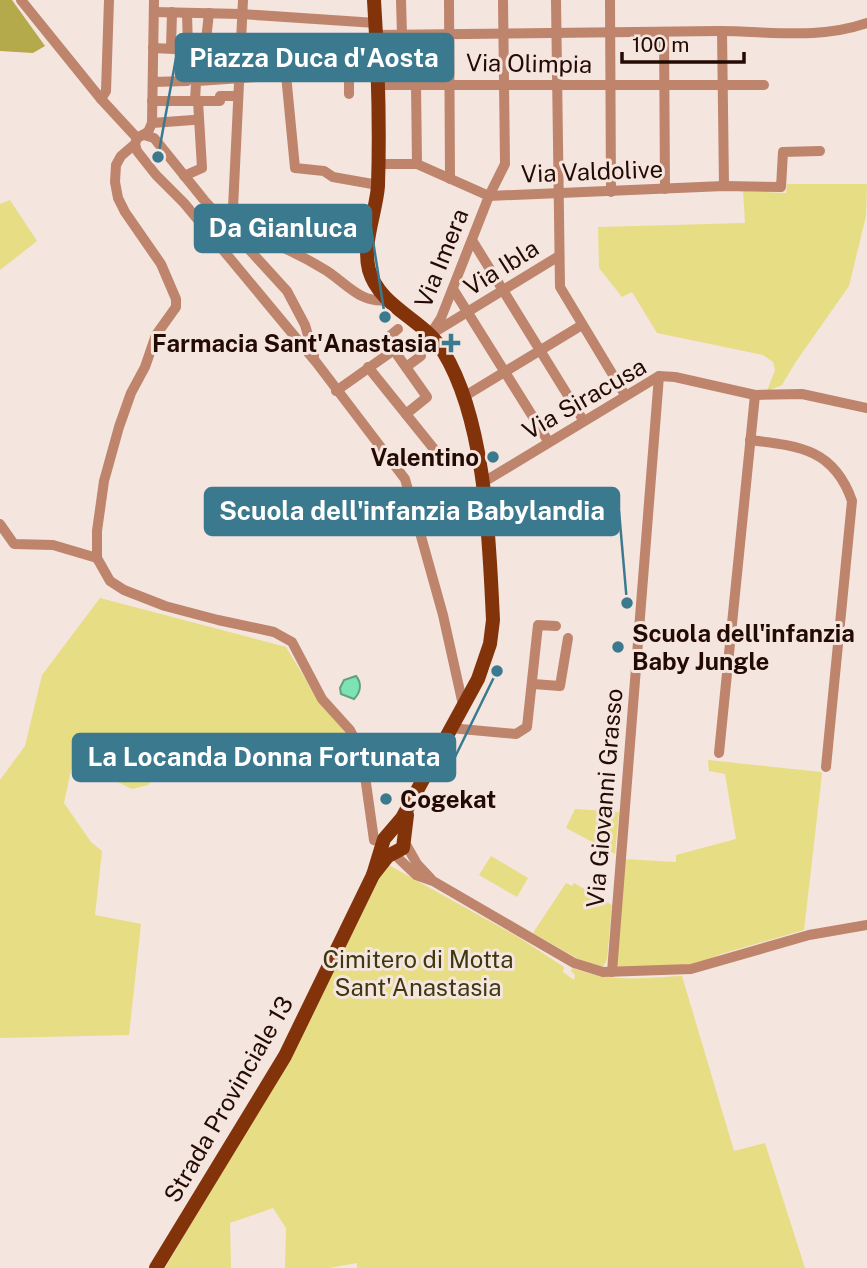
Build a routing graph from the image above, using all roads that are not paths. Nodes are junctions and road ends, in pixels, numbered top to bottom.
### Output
1 (21, 0) edge
2 (109, 0) edge
3 (243, 0) edge
4 (374, 0) edge
5 (401, 0) edge
6 (449, 0) edge
7 (503, 0) edge
8 (556, 0) edge
9 (610, 0) edge
10 (154, 6) edge
11 (172, 12) junction
12 (187, 13) junction
13 (209, 13) junction
14 (241, 14) junction
15 (867, 23) edge
16 (376, 29) junction
17 (722, 31) junction
18 (611, 32) junction
19 (664, 32) junction
20 (503, 33) junction
21 (556, 33) junction
22 (449, 34) junction
23 (402, 35) junction
24 (153, 48) junction
25 (171, 48) junction
26 (188, 48) junction
27 (203, 49) junction
28 (240, 51) junction
29 (284, 54) junction
30 (349, 58) junction
31 (403, 58) dead end
32 (377, 59) junction
33 (449, 59) junction
34 (286, 75) junction
35 (238, 78) junction
36 (195, 79) junction
37 (152, 82) junction
38 (449, 83) junction
39 (416, 84) junction
40 (377, 85) junction
41 (557, 85) junction
42 (611, 85) junction
43 (664, 85) junction
44 (723, 85) junction
45 (764, 85) dead end
46 (504, 86) junction
47 (349, 94) dead end
48 (237, 96) junction
49 (101, 99) junction
50 (152, 101) junction
51 (197, 101) junction
52 (193, 120) dead end
53 (152, 123) junction
54 (136, 141) junction
55 (820, 151) dead end
56 (378, 164) junction
57 (417, 164) junction
58 (176, 166) junction
59 (184, 176) junction
60 (450, 179) junction
61 (165, 184) junction
62 (378, 185) junction
63 (724, 186) junction
64 (665, 189) junction
65 (611, 192) junction
66 (558, 193) junction
67 (489, 196) junction
68 (232, 229) junction
69 (472, 240) junction
70 (559, 256) junction
71 (453, 289) junction
72 (503, 291) junction
73 (388, 300) junction
74 (468, 313) junction
75 (304, 325) junction
76 (582, 325) junction
77 (398, 329) dead end
78 (430, 335) junction
79 (294, 337) junction
80 (394, 350) junction
81 (540, 350) junction
82 (421, 356) dead end
83 (316, 362) junction
84 (368, 367) junction
85 (406, 367) junction
86 (505, 371) junction
87 (659, 376) junction
88 (336, 391) junction
89 (625, 395) junction
90 (755, 395) junction
91 (465, 396) junction
92 (867, 408) edge
93 (406, 414) junction
94 (583, 420) junction
95 (750, 440) junction
96 (548, 441) junction
97 (438, 454) dead end
98 (482, 483) junction
99 (0, 524) edge
100 (97, 558) junction
101 (556, 626) dead end
102 (568, 638) dead end
103 (533, 684) junction
104 (463, 705) junction
105 (450, 728) junction
106 (719, 753) dead end
107 (827, 767) dead end
108 (391, 843) junction
109 (433, 881) junction
110 (366, 891) junction
111 (867, 925) edge
112 (612, 972) junction
113 (156, 1268) edge

1 - 49 street
2 - 49 street
3 - 14 street
4 - 16 main road
5 - 23 street
6 - 22 street
7 - 20 street, Via Imera
8 - 21 street
9 - 18 street
10 - 11 street
10 - 24 street
11 - 12 street
11 - 25 street
12 - 13 street
12 - 26 street
13 - 14 street
13 - 27 street
14 - 16 street
14 - 28 street
15 - 17 street
16 - 23 street
16 - 32 main road
17 - 19 street
17 - 44 street
18 - 19 street
18 - 21 street
18 - 42 street
19 - 43 street
20 - 21 street
20 - 22 street
20 - 46 street, Via Imera
21 - 41 street
22 - 23 street
22 - 33 street
24 - 25 street
24 - 37 street
25 - 26 street
26 - 27 street
27 - 28 street
27 - 36 street
28 - 29 street
28 - 35 street
29 - 30 street
29 - 34 street
30 - 32 street
30 - 47 street
31 - 33 street
32 - 40 main road
33 - 38 street
34 - 35 street
34 - 62 street
35 - 36 street
35 - 48 street
36 - 37 street
36 - 51 street
37 - 50 street
38 - 39 street, Via Olimpia
38 - 46 street, Via Olimpia
38 - 60 street
39 - 40 street, Via Olimpia
39 - 57 street
40 - 56 main road
41 - 42 street, Via Olimpia
41 - 46 street, Via Olimpia
41 - 66 street
42 - 43 street, Via Olimpia
42 - 65 street
43 - 44 street, Via Olimpia
43 - 64 street
44 - 45 street, Via Olimpia
44 - 63 street
46 - 67 street, Via Imera
48 - 51 street
48 - 68 street
49 - 54 street
50 - 51 street
50 - 53 street
51 - 59 street
52 - 53 street
53 - 54 street
54 - 58 street
54 - 61 street
54 - 100 street
55 - 63 street, Via Valdolive
56 - 57 street, Via Valdolive
56 - 62 main road
57 - 60 street, Via Valdolive
58 - 59 street
58 - 61 street
59 - 68 street
60 - 67 street, Via Valdolive
61 - 79 street
62 - 73 main road
63 - 64 street, Via Valdolive
64 - 65 street, Via Valdolive
65 - 66 street, Via Valdolive
66 - 67 street, Via Valdolive
66 - 70 street
67 - 69 street, Via Imera
68 - 73 street
68 - 75 street
69 - 71 street, Via Imera
69 - 72 street
70 - 72 street, Via Ibla
70 - 76 street
71 - 74 street
71 - 78 street, Via Imera
72 - 74 street, Via Ibla
72 - 81 street
73 - 78 main road
74 - 78 street, Via Ibla
74 - 86 street
75 - 79 street
75 - 83 street
76 - 81 street
76 - 89 street
77 - 80 street
78 - 91 main road
79 - 83 street
80 - 84 street
80 - 85 street
81 - 86 street
81 - 94 street
82 - 85 street
83 - 88 street
84 - 88 street
84 - 93 street
85 - 93 street
86 - 91 street
86 - 96 street
87 - 89 street, Via Siracusa
87 - 90 street, Via Siracusa
87 - 112 street, Via Giovanni Grasso
88 - 104 street
89 - 94 street, Via Siracusa
90 - 92 street, Via Siracusa
90 - 95 street
91 - 98 main road
93 - 97 street
94 - 96 street, Via Siracusa
95 - 106 street
95 - 107 street
96 - 98 street, Via Siracusa
98 - 104 main road
99 - 100 street
100 - 108 street
101 - 103 street
102 - 103 street
103 - 105 street
104 - 105 main road
105 - 108 main road, Strada Provinciale 13
108 - 109 street
108 - 109 street
108 - 110 main road, Strada Provinciale 13
108 - 110 street
109 - 112 street
110 - 113 main road, Strada Provinciale 13
111 - 112 street

